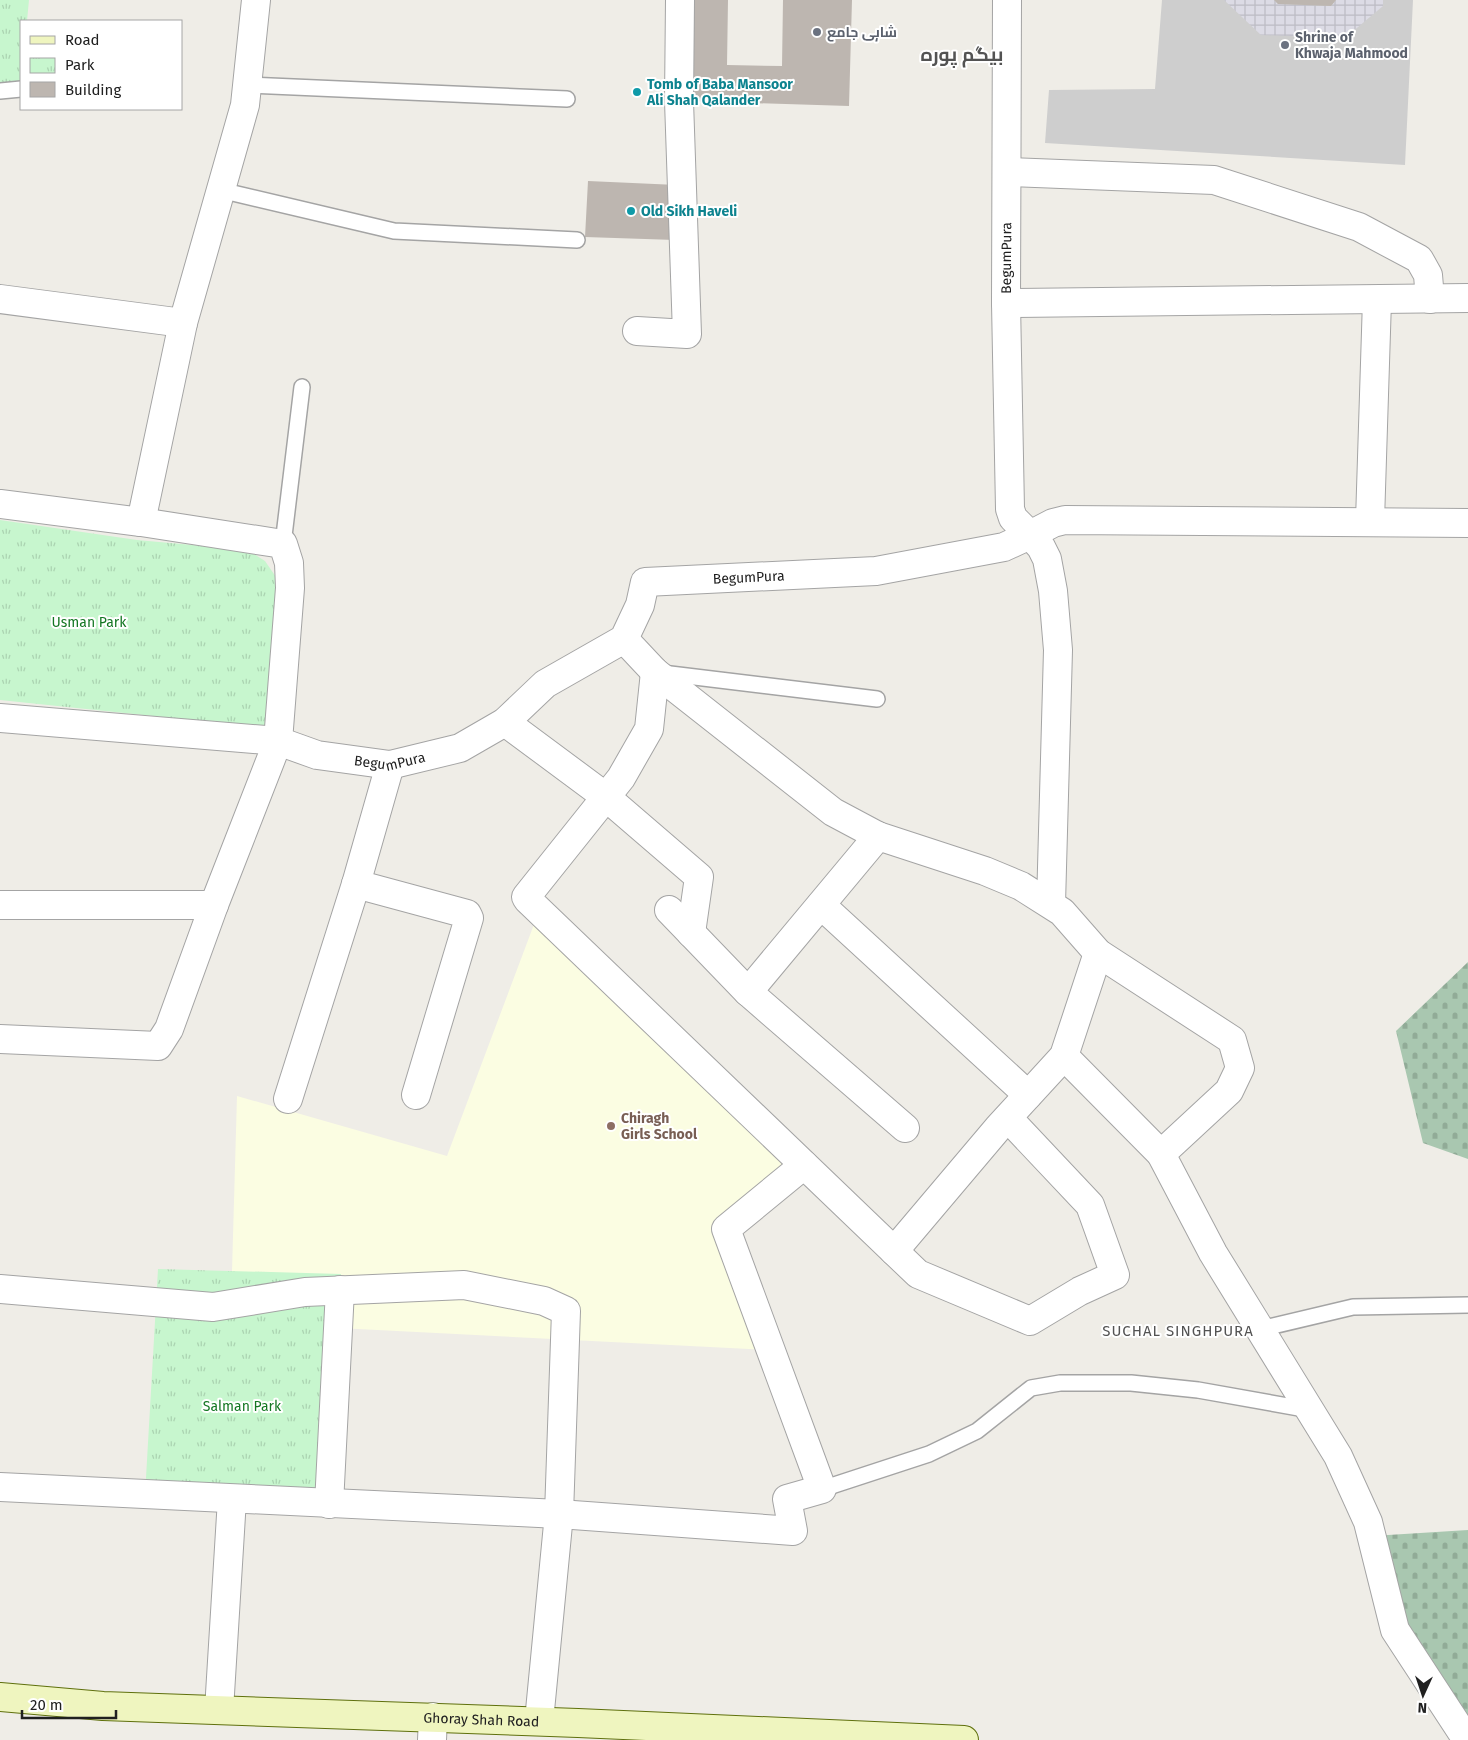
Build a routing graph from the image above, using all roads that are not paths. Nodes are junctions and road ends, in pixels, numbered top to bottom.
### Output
1 (256, 0) edge
2 (680, 0) edge
3 (1007, 0) edge
4 (247, 85) junction
5 (20, 89) edge
6 (0, 91) edge
7 (567, 99) dead end
8 (1008, 172) junction
9 (220, 190) junction
10 (577, 240) dead end
11 (1430, 298) junction
12 (1468, 298) edge
13 (0, 299) edge
14 (1377, 300) junction
15 (1006, 303) junction
16 (183, 323) junction
17 (637, 331) dead end
18 (302, 387) dead end
19 (0, 504) edge
20 (1370, 520) junction
21 (141, 522) junction
22 (1468, 522) edge
23 (1030, 535) junction
24 (283, 544) junction
25 (624, 639) junction
26 (655, 672) junction
27 (877, 699) dead end
28 (0, 718) edge
29 (505, 722) junction
30 (278, 741) junction
31 (390, 765) junction
32 (606, 797) junction
33 (878, 836) junction
34 (356, 884) junction
35 (214, 904) junction
36 (1051, 904) junction
37 (0, 905) edge
38 (821, 905) junction
39 (669, 910) dead end
40 (691, 933) junction
41 (1098, 954) junction
42 (748, 992) junction
43 (0, 1039) edge
44 (1064, 1056) junction
45 (416, 1095) dead end
46 (1028, 1095) junction
47 (288, 1099) dead end
48 (1008, 1118) junction
49 (905, 1128) dead end
50 (1161, 1154) junction
51 (804, 1165) junction
52 (894, 1251) junction
53 (0, 1289) edge
54 (340, 1290) junction
55 (1468, 1305) edge
56 (1260, 1329) junction
57 (1310, 1410) junction
58 (0, 1487) edge
59 (822, 1489) junction
60 (232, 1499) junction
61 (329, 1504) junction
62 (559, 1514) junction
63 (0, 1697) edge
64 (219, 1710) junction
65 (539, 1721) junction
66 (433, 1729) edge
67 (578, 1731) edge
68 (964, 1740) edge
69 (1467, 1740) edge

1 - 4 street
2 - 17 street
3 - 8 street, BegumPura
4 - 7 lane
4 - 9 street
5 - 6 lane
8 - 11 street
8 - 15 street, BegumPura
9 - 10 lane
9 - 16 street
11 - 12 street
11 - 14 street
13 - 16 street
14 - 15 street
14 - 20 street
15 - 23 street, BegumPura
16 - 21 street
18 - 24 lane
19 - 21 street
20 - 22 street
20 - 23 street
21 - 24 street
23 - 25 street, BegumPura
23 - 36 street
24 - 30 street
25 - 26 street
25 - 29 street, BegumPura
26 - 27 lane
26 - 32 street
26 - 33 street
28 - 30 street, BegumPura
29 - 31 street, BegumPura
29 - 32 street
30 - 31 street, BegumPura
30 - 35 street
31 - 34 street
32 - 40 street
32 - 51 street
33 - 36 street
33 - 38 street
34 - 45 street
34 - 47 street
35 - 37 street
35 - 43 street
36 - 41 street
38 - 42 street
38 - 46 street
39 - 40 street
40 - 42 street
41 - 44 street
41 - 50 street
42 - 49 street
44 - 46 street
44 - 50 street
46 - 48 street
48 - 52 street
48 - 52 street
50 - 56 street
51 - 52 street
51 - 59 street
53 - 54 street
54 - 61 street
54 - 62 street
55 - 56 lane
56 - 57 street
57 - 59 lane
57 - 69 street
58 - 60 street
59 - 62 street
60 - 61 street
60 - 64 street
61 - 62 street
62 - 65 street
63 - 64 main road, Ghoray Shah Road
64 - 66 main road, Ghoray Shah Road
65 - 66 main road, Ghoray Shah Road
65 - 67 main road, Ghoray Shah Road
67 - 68 main road, Ghoray Shah Road

